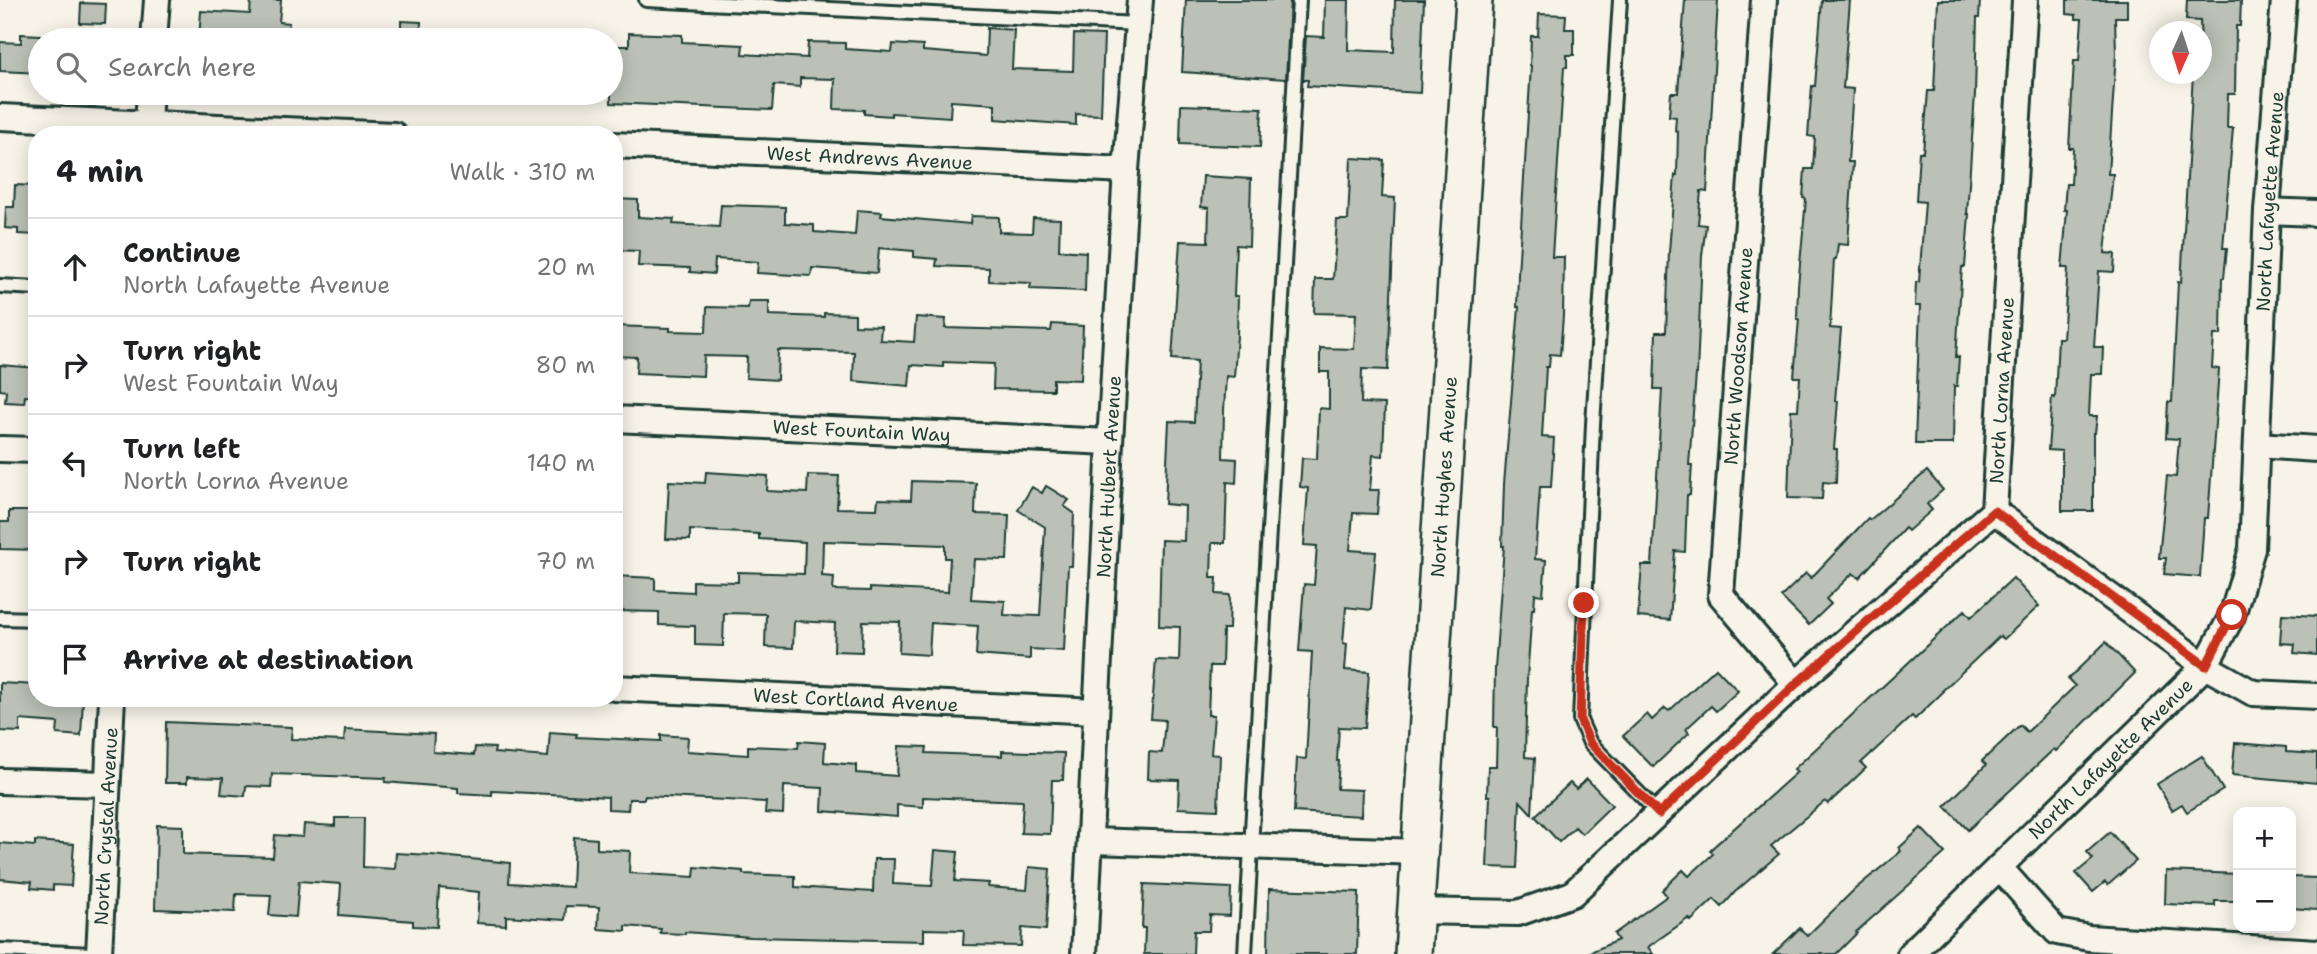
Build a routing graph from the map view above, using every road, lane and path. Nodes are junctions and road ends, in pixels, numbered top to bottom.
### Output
1 (157, 0) edge
2 (646, 0) edge
3 (1299, 0) edge
4 (1474, 0) edge
5 (1620, 0) edge
6 (1764, 0) edge
7 (2025, 0) edge
8 (2284, 0) edge
9 (1139, 12) edge
10 (155, 28) edge
11 (149, 105) edge
12 (0, 117) edge
13 (110, 126) edge
14 (147, 126) edge
15 (623, 145) edge
16 (1126, 170) junction
17 (2267, 211) junction
18 (2317, 213) edge
19 (0, 286) edge
20 (28, 288) edge
21 (623, 419) edge
22 (1110, 442) junction
23 (2257, 445) junction
24 (0, 449) edge
25 (2317, 449) edge
26 (28, 450) edge
27 (1994, 511) junction
28 (0, 618) edge
29 (28, 619) edge
30 (2206, 666) junction
31 (1796, 684) junction
32 (623, 688) edge
33 (2317, 696) edge
34 (111, 707) edge
35 (1096, 711) junction
36 (0, 781) edge
37 (107, 784) junction
38 (1659, 814) junction
39 (1091, 841) junction
40 (1252, 846) junction
41 (1419, 852) junction
42 (1999, 867) junction
43 (1414, 911) junction
44 (0, 950) edge
45 (2317, 952) edge
46 (93, 954) edge
47 (99, 954) edge
48 (1084, 954) edge
49 (1245, 954) edge
50 (1413, 954) edge
51 (1910, 954) edge

1 - 10 street
2 - 9 lane
3 - 40 lane
4 - 41 street, North Hughes Avenue
5 - 38 lane
6 - 31 street, North Woodson Avenue
7 - 27 street, North Lorna Avenue
8 - 17 street, North Lafayette Avenue
9 - 16 street, North Hulbert Avenue
11 - 14 street
12 - 13 street
15 - 16 street, West Andrews Avenue
16 - 22 street, North Hulbert Avenue
17 - 18 street
17 - 23 street, North Lafayette Avenue
19 - 20 lane
21 - 22 street, West Fountain Way
22 - 35 street, North Hulbert Avenue
23 - 25 street
23 - 30 street, North Lafayette Avenue
24 - 26 street
27 - 30 street
27 - 31 street, North Lorna Avenue
28 - 29 lane
30 - 33 street
30 - 42 street, North Lafayette Avenue
31 - 38 street, North Lorna Avenue
32 - 35 street, West Cortland Avenue
34 - 37 street, North Crystal Avenue
35 - 39 street, North Hulbert Avenue
36 - 37 street
37 - 47 street, North Crystal Avenue
38 - 43 street, North Lorna Avenue
39 - 40 street
39 - 48 street, North Hulbert Avenue
40 - 41 street
40 - 49 lane
41 - 43 street, North Hughes Avenue
42 - 45 street
42 - 51 street, North Lafayette Avenue
43 - 50 street, North Hughes Avenue
44 - 46 lane

